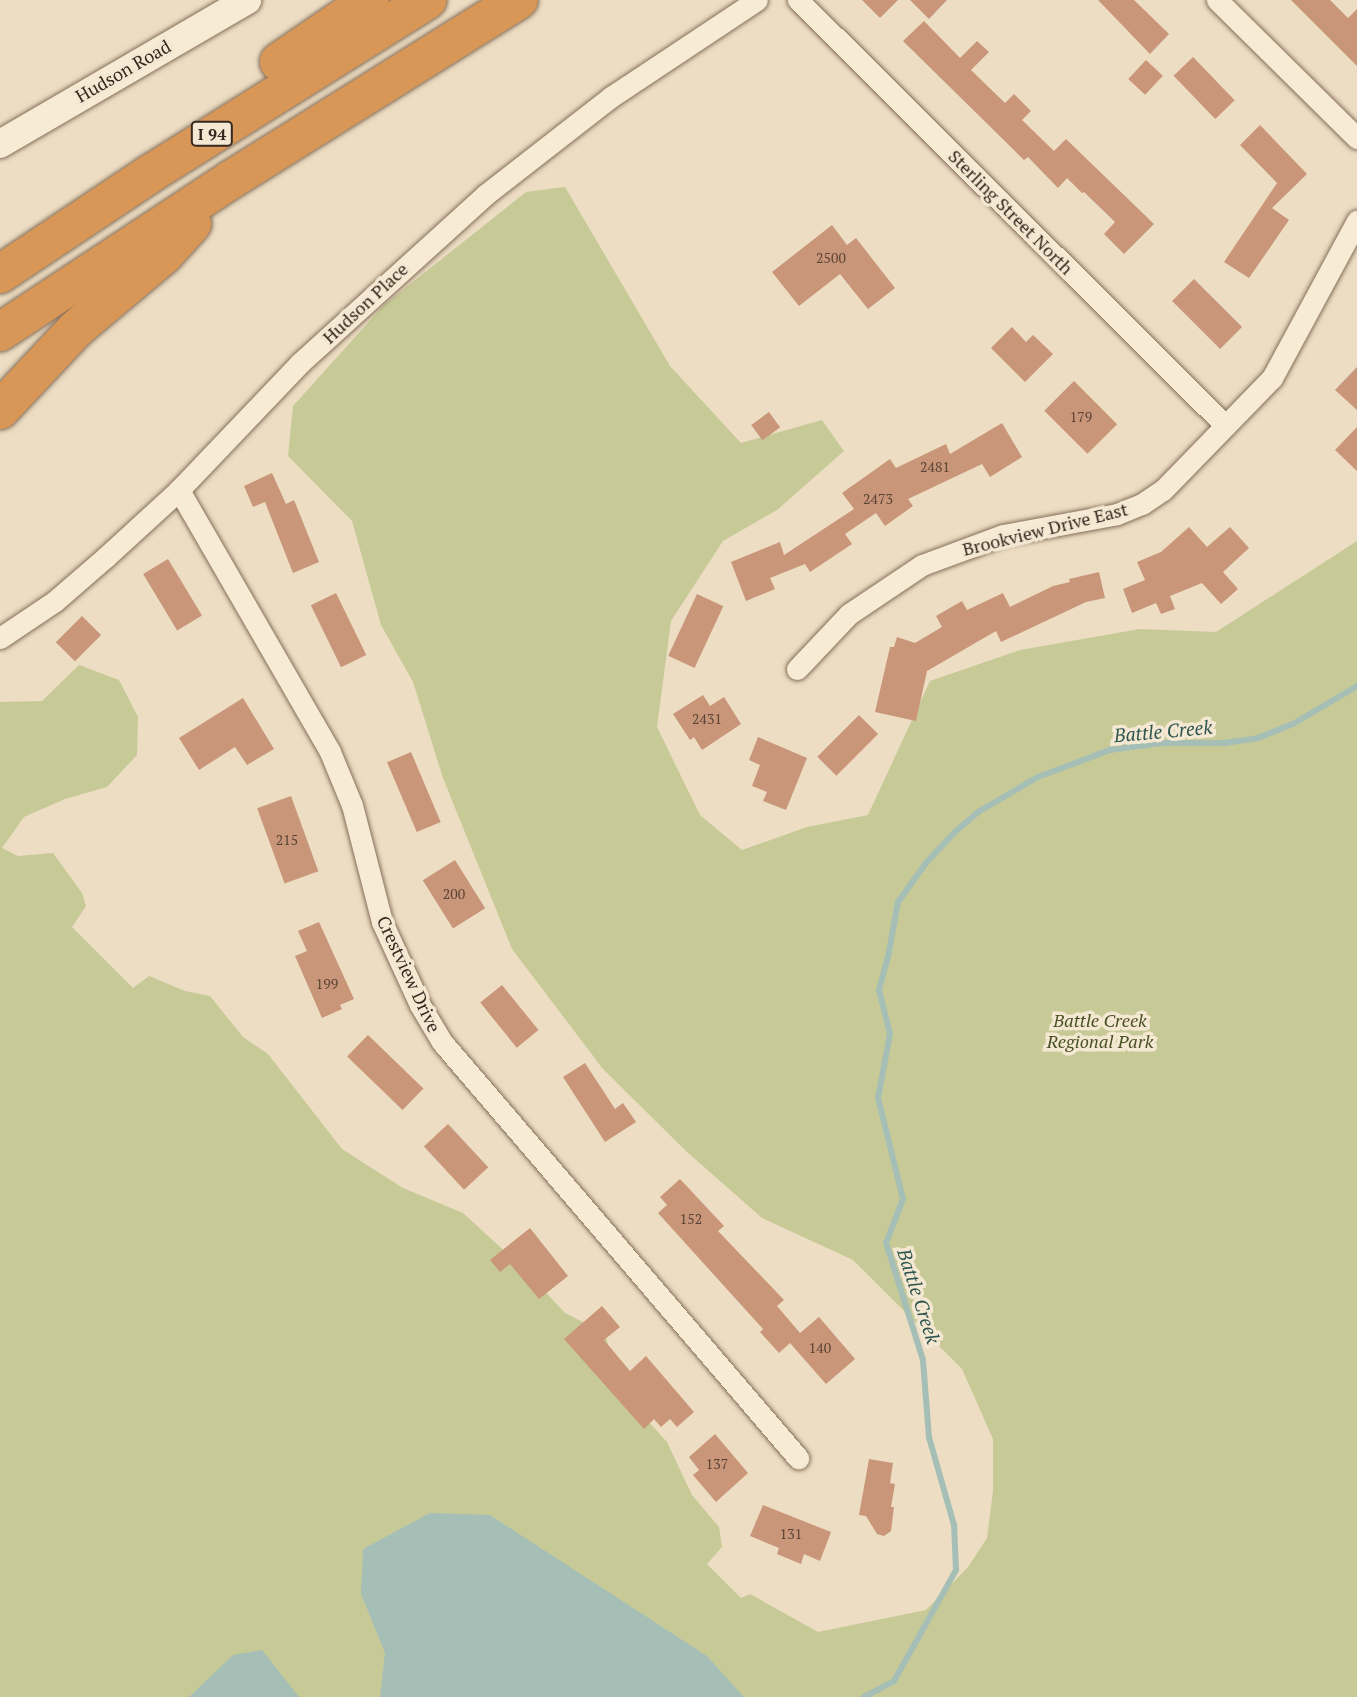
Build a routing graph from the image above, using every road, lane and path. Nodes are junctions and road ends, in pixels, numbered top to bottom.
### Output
1 (247, 0) edge
2 (369, 0) edge
3 (427, 0) edge
4 (519, 0) edge
5 (757, 0) edge
6 (797, 0) edge
7 (1217, 0) edge
8 (1357, 138) edge
9 (0, 145) edge
10 (232, 180) junction
11 (1357, 221) edge
12 (0, 273) edge
13 (0, 332) edge
14 (0, 410) edge
15 (1224, 424) junction
16 (179, 490) junction
17 (0, 638) edge
18 (797, 669) dead end
19 (798, 1458) dead end

1 - 9 street, Hudson Road
2 - 12 highway
3 - 12 highway, I 94
4 - 10 highway
5 - 16 street, Hudson Place
6 - 15 street, Sterling Street North
7 - 8 street
10 - 13 highway
10 - 14 highway
11 - 15 street, Brookview Drive East
15 - 18 street, Brookview Drive East
16 - 17 street, Hudson Place
16 - 19 street, Crestview Drive

